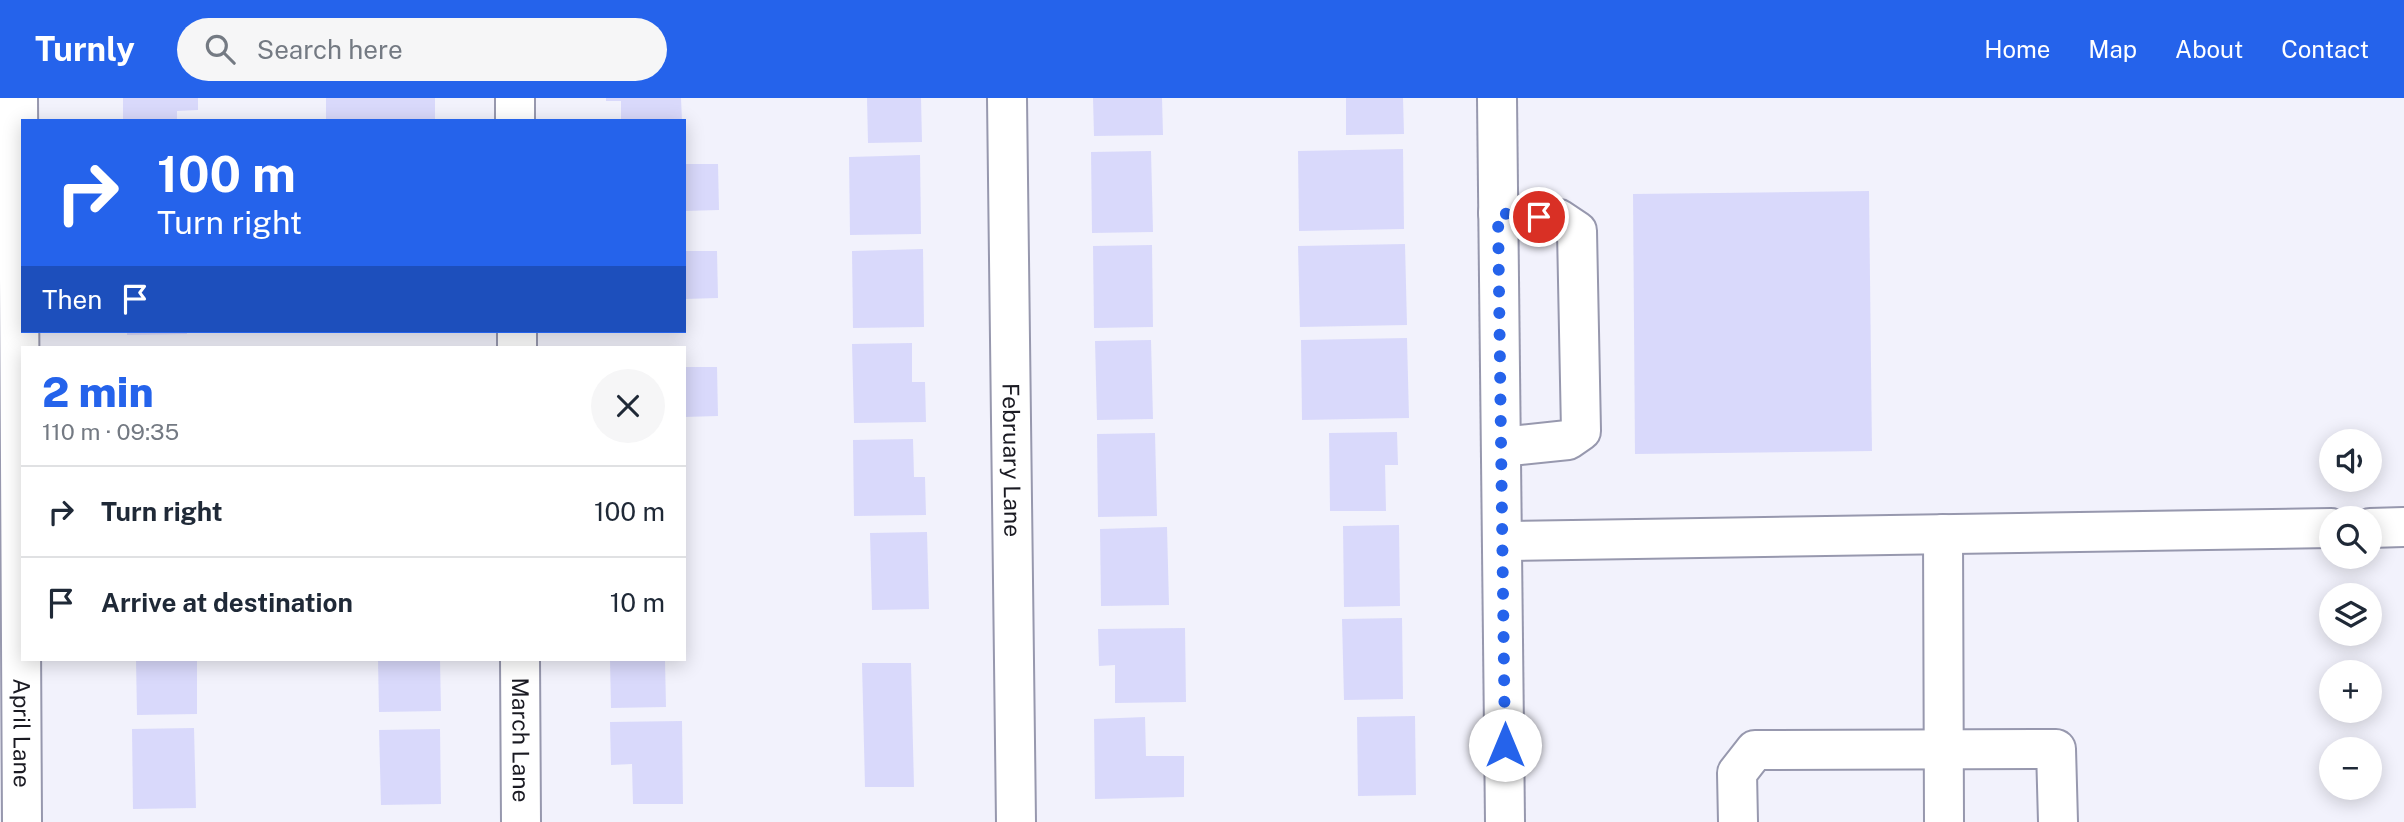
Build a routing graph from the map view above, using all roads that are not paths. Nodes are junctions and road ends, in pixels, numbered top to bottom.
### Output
1 (18, 98) edge
2 (515, 98) edge
3 (1007, 98) edge
4 (1497, 98) edge
5 (515, 119) edge
6 (1498, 213) junction
7 (1502, 447) junction
8 (2404, 527) edge
9 (2319, 528) edge
10 (2382, 528) edge
11 (1943, 534) junction
12 (1503, 541) junction
13 (21, 641) edge
14 (21, 661) edge
15 (520, 661) edge
16 (1944, 749) junction
17 (22, 822) edge
18 (521, 822) edge
19 (1016, 822) edge
20 (1506, 822) edge
21 (1738, 822) edge
22 (1944, 822) edge
23 (2058, 822) edge

1 - 13 street, April Lane
2 - 5 street
3 - 19 street, February Lane
4 - 6 street
6 - 7 street
6 - 7 street
7 - 12 street
8 - 10 street
9 - 11 street
11 - 12 street
11 - 16 street
12 - 20 street
14 - 17 street, April Lane
15 - 18 street, March Lane
16 - 21 street
16 - 22 street
16 - 23 street

